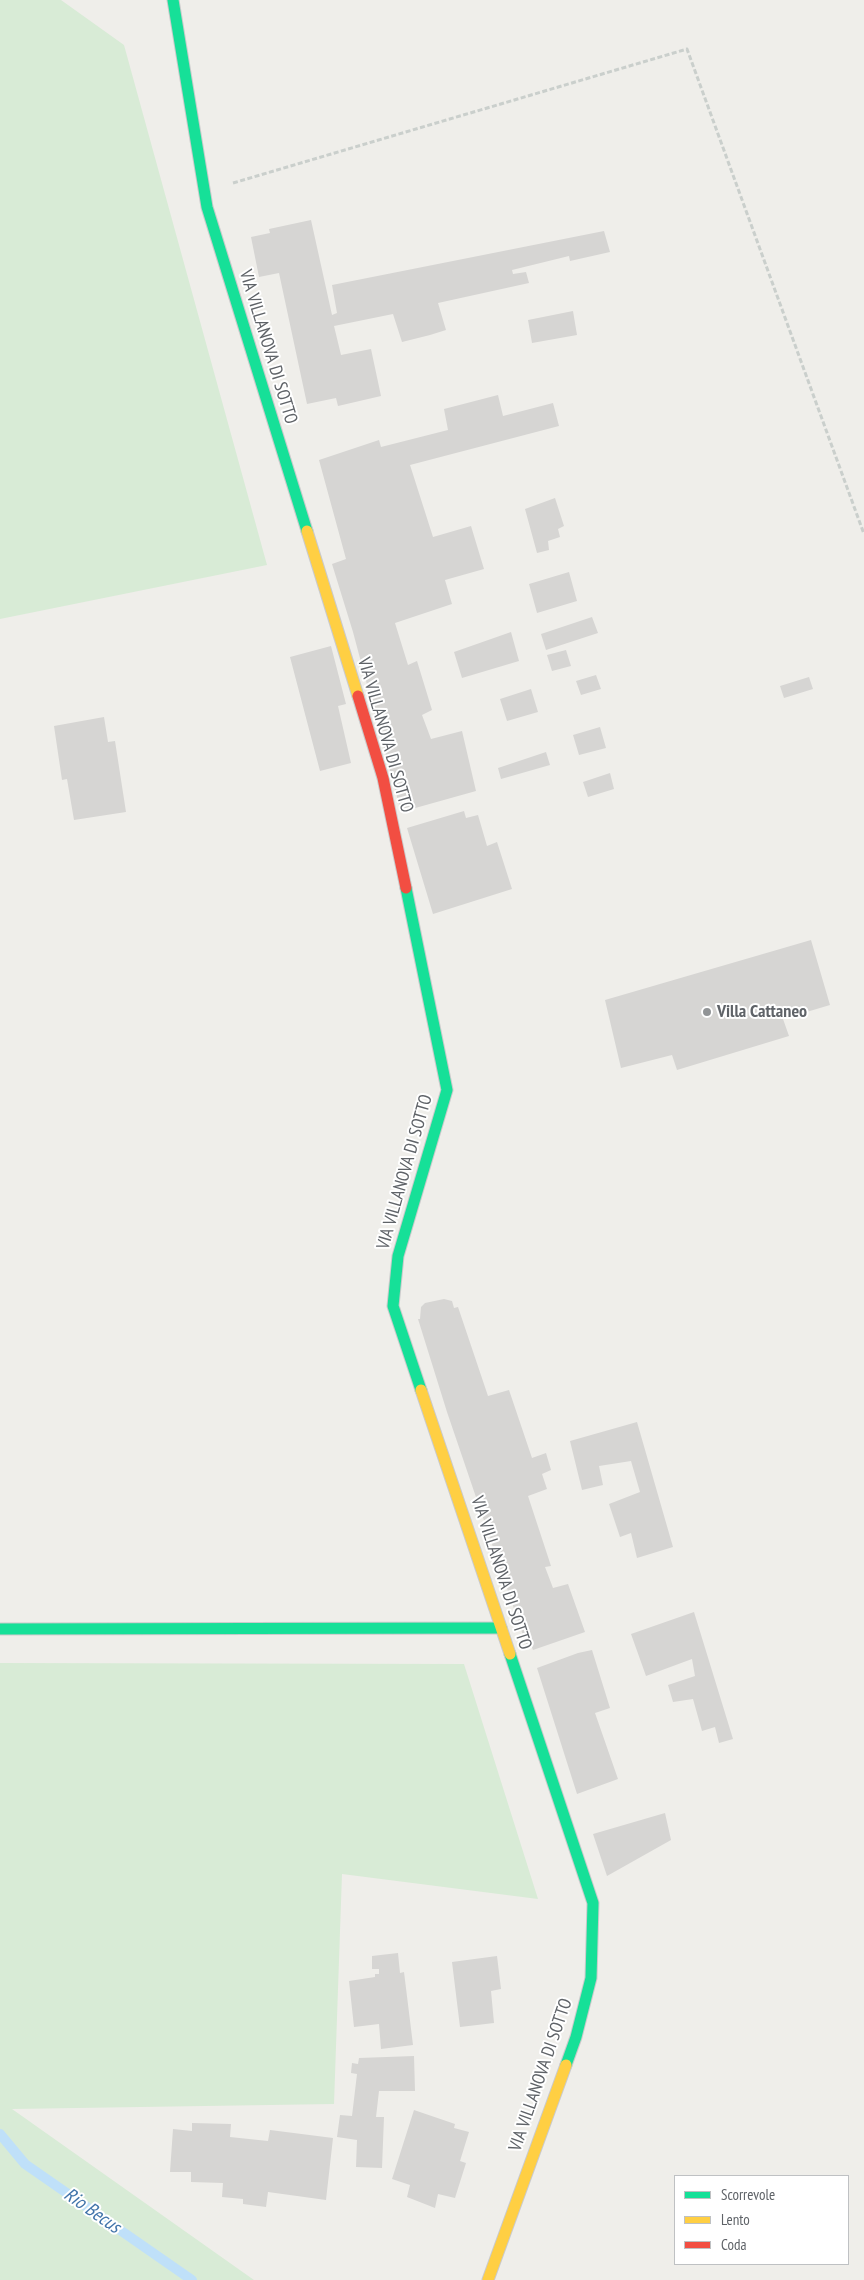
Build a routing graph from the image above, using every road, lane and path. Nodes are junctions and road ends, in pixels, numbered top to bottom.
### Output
1 (173, 0) edge
2 (205, 192) junction
3 (864, 534) edge
4 (501, 1628) junction
5 (0, 1629) edge
6 (488, 2280) edge

1 - 2 street, VIA VILLANOVA DI SOTTO
2 - 3 path
2 - 4 street, VIA VILLANOVA DI SOTTO
4 - 5 street
4 - 6 street, VIA VILLANOVA DI SOTTO

